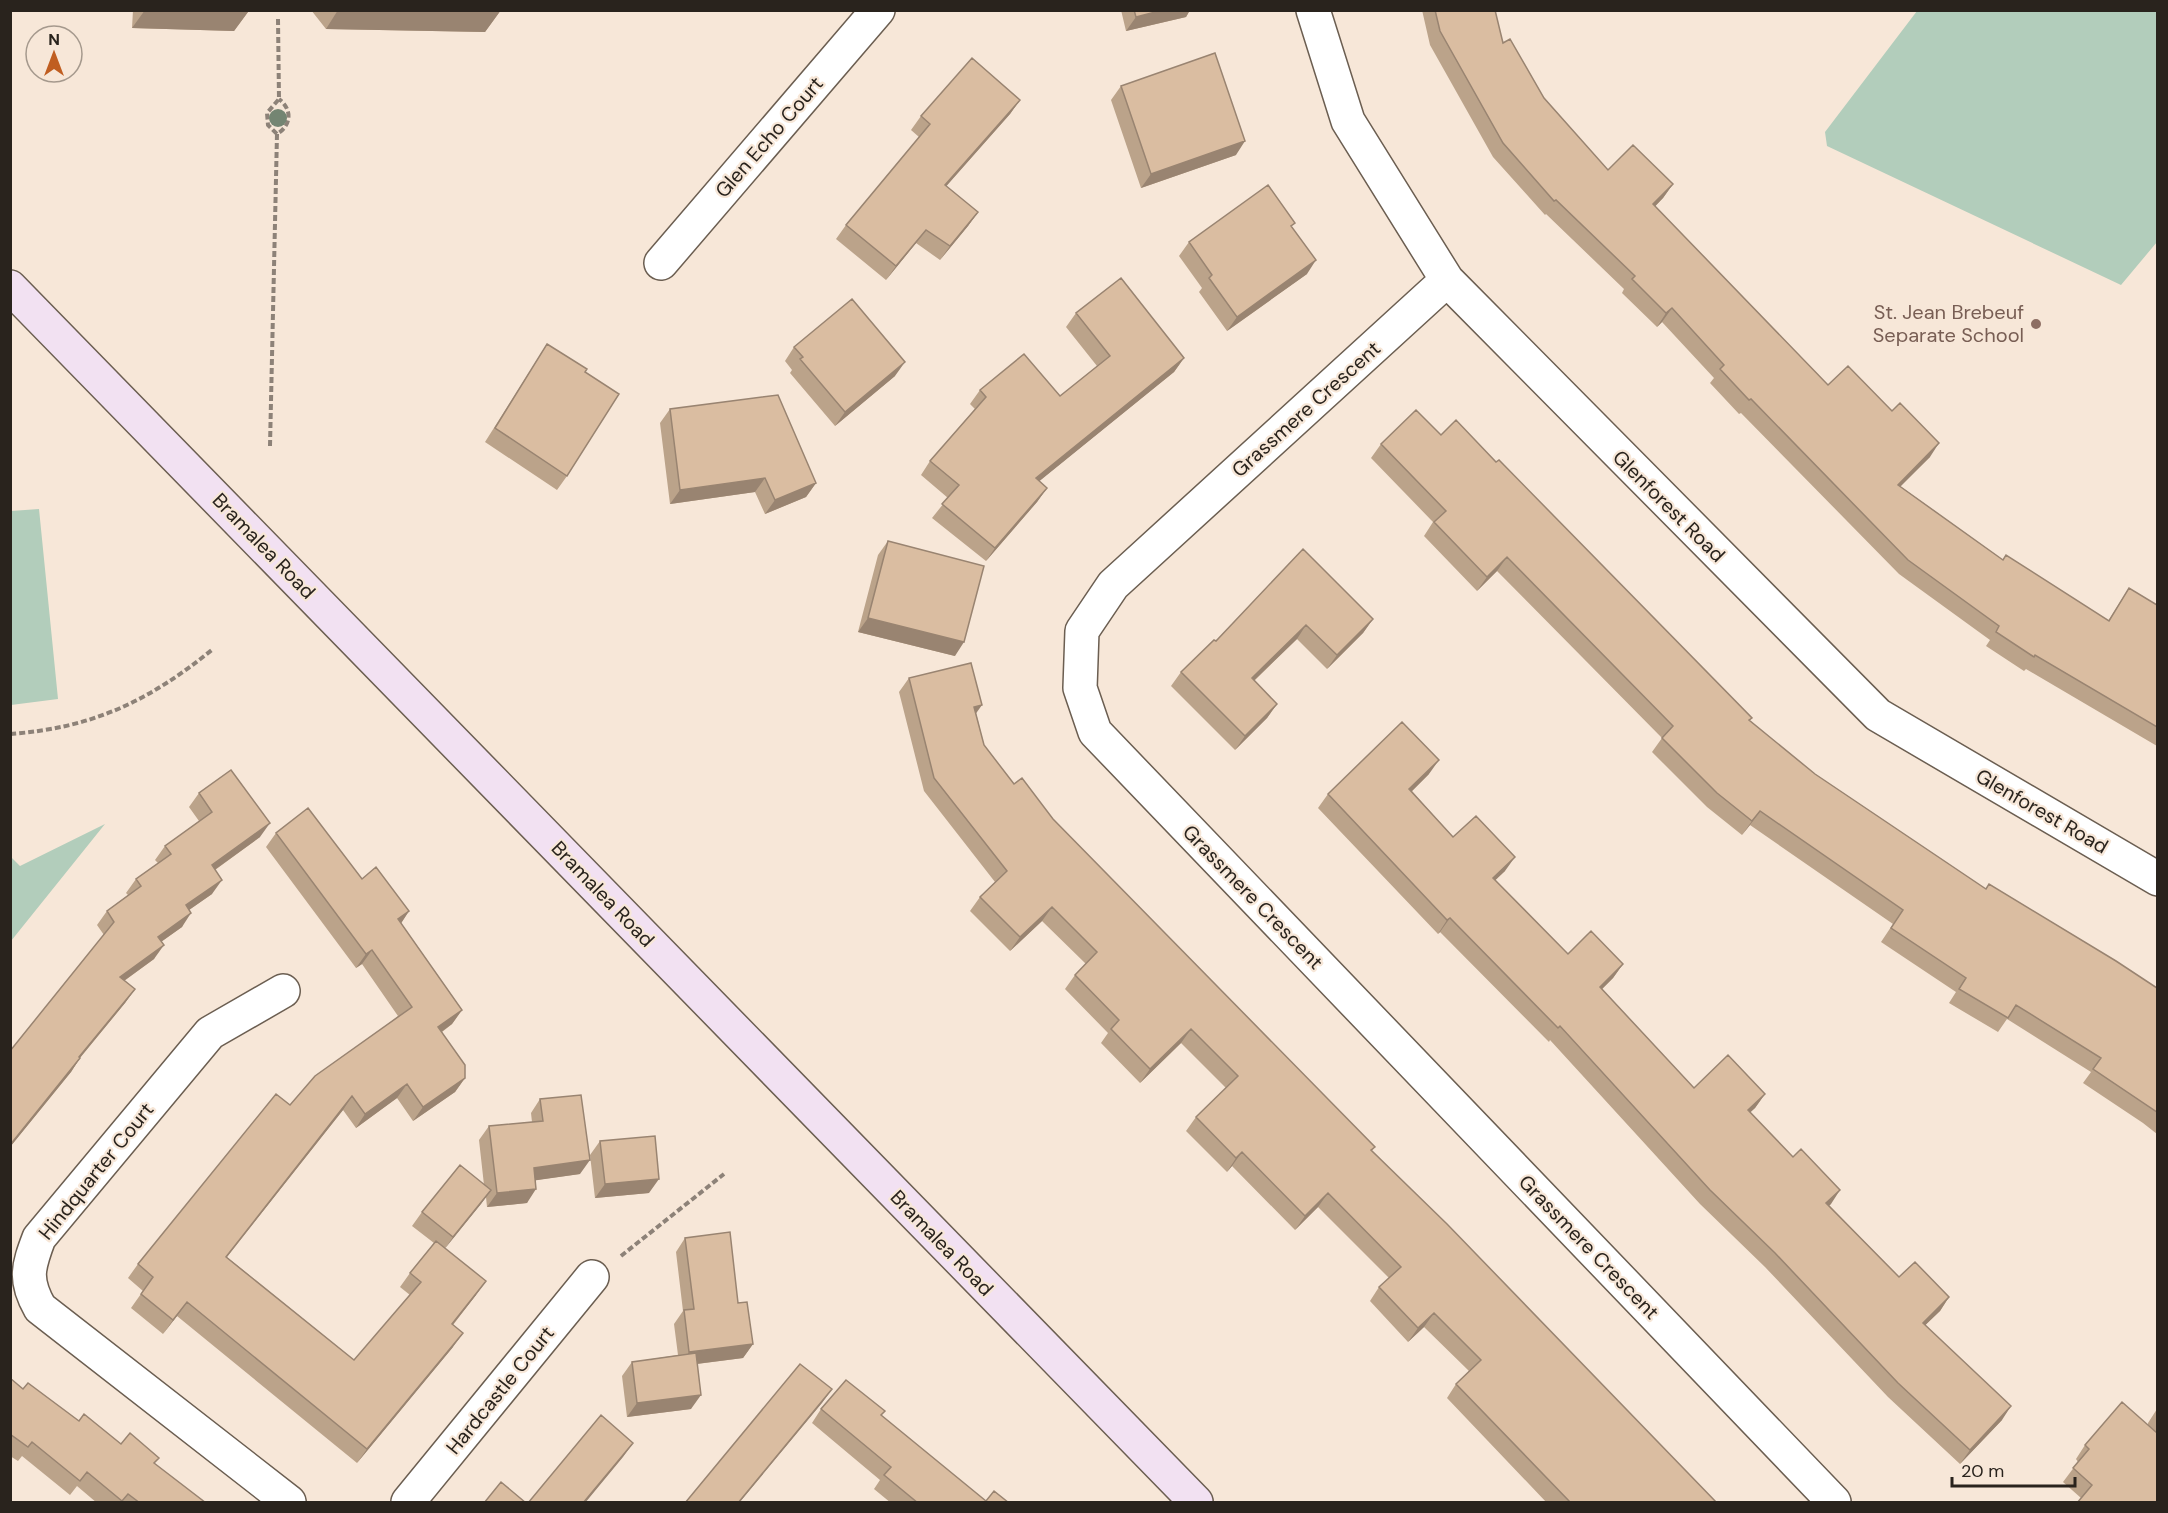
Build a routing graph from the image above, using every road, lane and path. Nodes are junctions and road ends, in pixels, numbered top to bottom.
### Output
1 (878, 10) edge
2 (1313, 10) edge
3 (278, 19) dead end
4 (279, 99) junction
5 (277, 134) junction
6 (661, 263) dead end
7 (1447, 280) junction
8 (10, 287) edge
9 (270, 446) dead end
10 (213, 649) dead end
11 (10, 734) edge
12 (2157, 879) edge
13 (283, 991) dead end
14 (724, 1174) dead end
15 (592, 1277) joint
16 (289, 1503) edge
17 (408, 1503) edge
18 (1196, 1503) edge
19 (1834, 1503) edge

1 - 6 street, Glen Echo Court
2 - 7 street, Glenforest Road
3 - 4 path
4 - 5 path
4 - 5 path
5 - 9 path
7 - 12 street, Glenforest Road
7 - 19 street, Grassmere Crescent
8 - 18 main road, Bramalea Road
10 - 11 path
13 - 16 street, Hindquarter Court
14 - 15 path
15 - 17 street, Hardcastle Court

